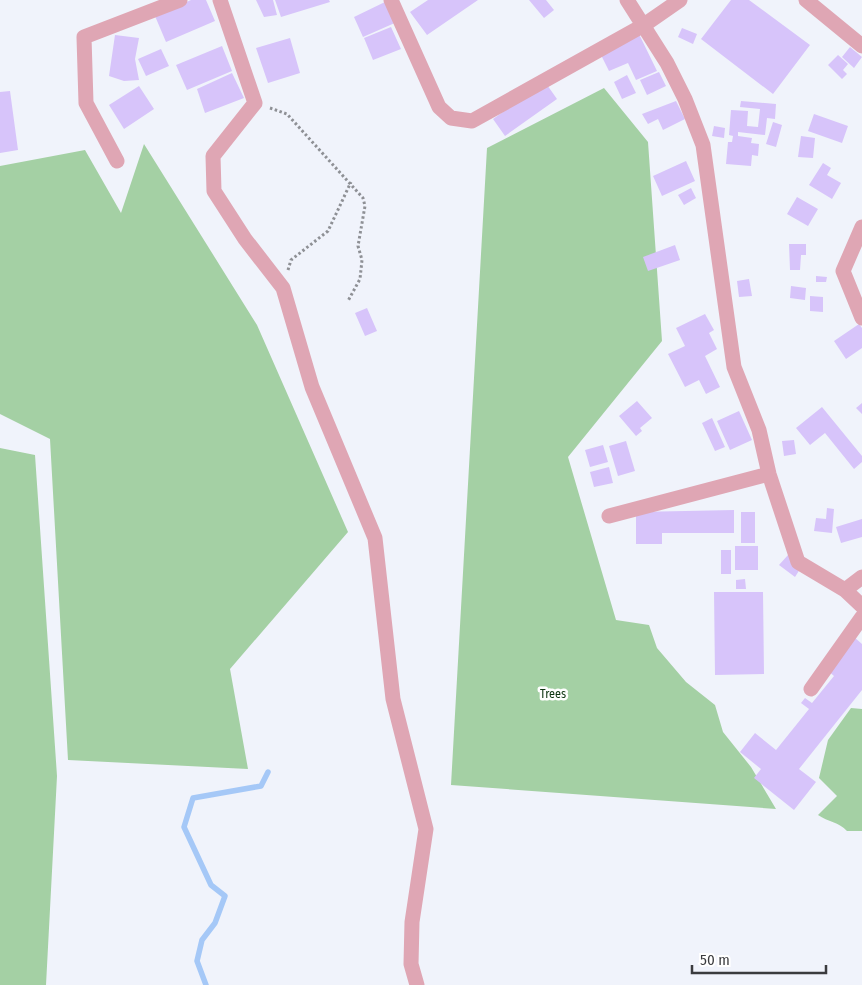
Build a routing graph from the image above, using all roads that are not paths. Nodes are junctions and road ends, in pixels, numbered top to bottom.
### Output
1 (180, 0) edge
2 (220, 0) edge
3 (391, 0) edge
4 (627, 0) edge
5 (680, 0) edge
6 (806, 0) edge
7 (644, 25) junction
8 (862, 46) edge
9 (117, 161) dead end
10 (862, 227) edge
11 (862, 318) edge
12 (769, 474) junction
13 (609, 516) dead end
14 (862, 577) edge
15 (845, 590) junction
16 (862, 606) edge
17 (862, 617) edge
18 (811, 688) dead end
19 (417, 985) edge

1 - 9 street
2 - 19 street
3 - 7 street
4 - 7 street
5 - 7 street
6 - 8 street
7 - 12 street
10 - 11 street
12 - 13 street
12 - 15 street
14 - 15 street
15 - 16 street
17 - 18 street

